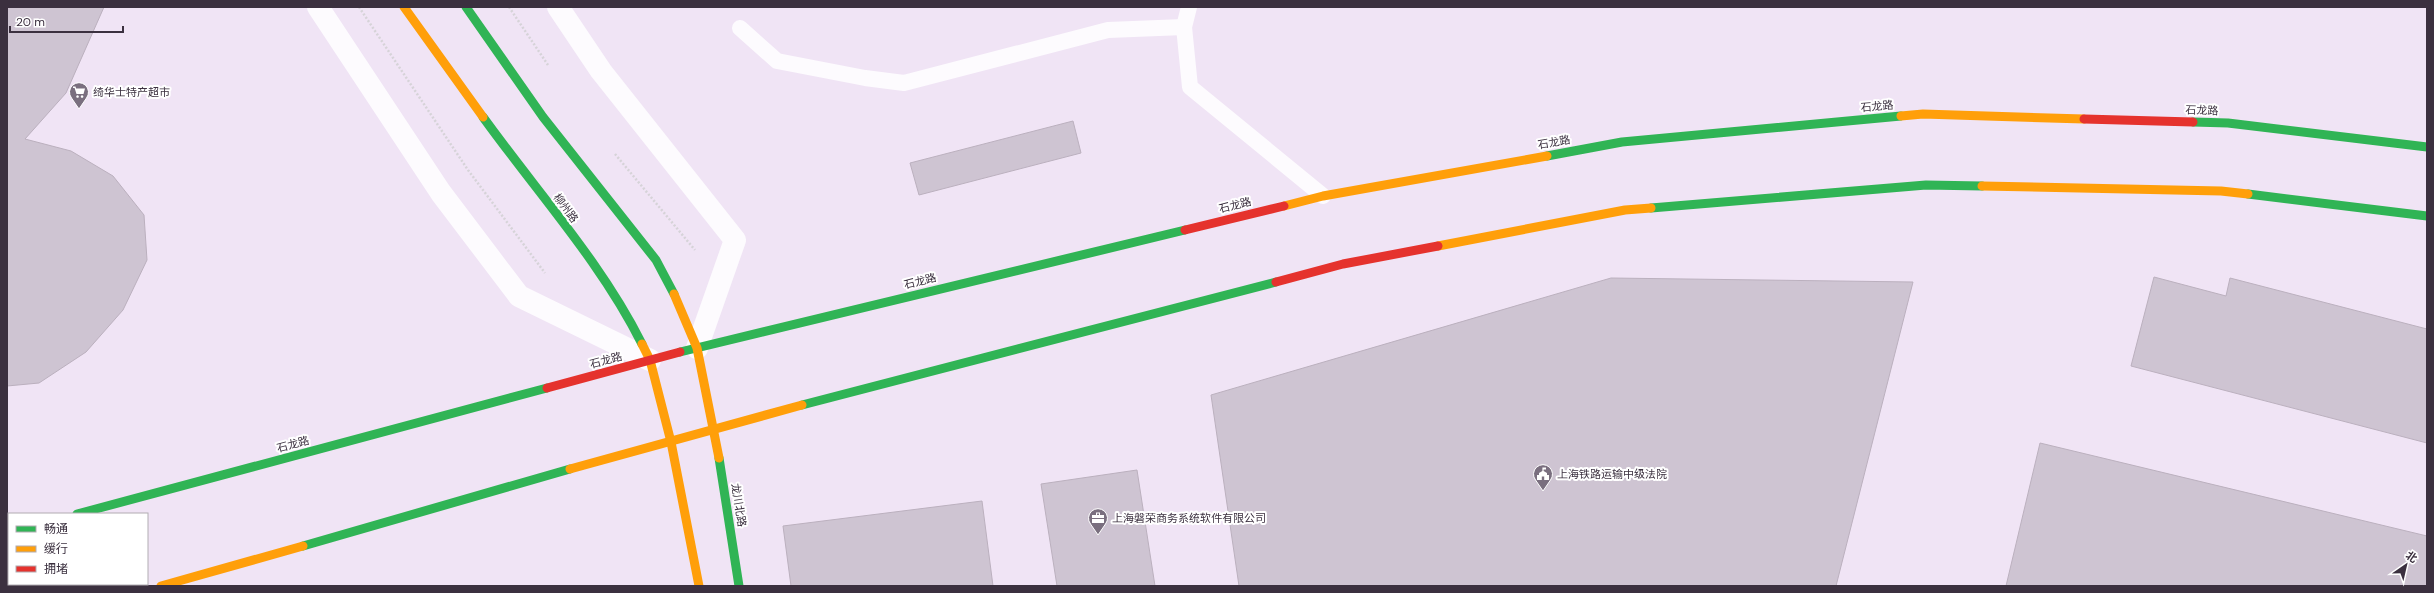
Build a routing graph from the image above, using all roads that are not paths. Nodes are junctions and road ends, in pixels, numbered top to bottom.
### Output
1 (318, 7) edge
2 (404, 7) edge
3 (466, 7) edge
4 (558, 7) edge
5 (1189, 7) edge
6 (1184, 27) junction
7 (740, 28) dead end
8 (2427, 147) edge
9 (1323, 196) junction
10 (2427, 216) edge
11 (697, 348) junction
12 (650, 360) junction
13 (714, 428) junction
14 (671, 442) junction
15 (81, 513) edge
16 (161, 586) edge
17 (699, 586) edge
18 (739, 586) edge

1 - 12 street
2 - 12 main road, 柳州路
3 - 11 main road
4 - 11 street
5 - 6 lane
6 - 7 lane
6 - 9 lane
8 - 9 main road, 石龙路
9 - 11 main road, 石龙路
10 - 13 main road
11 - 12 main road, 石龙路
11 - 13 main road
12 - 14 main road, 柳州路
12 - 15 main road, 石龙路
13 - 14 main road
13 - 18 main road, 龙川北路
14 - 16 main road
14 - 17 main road

